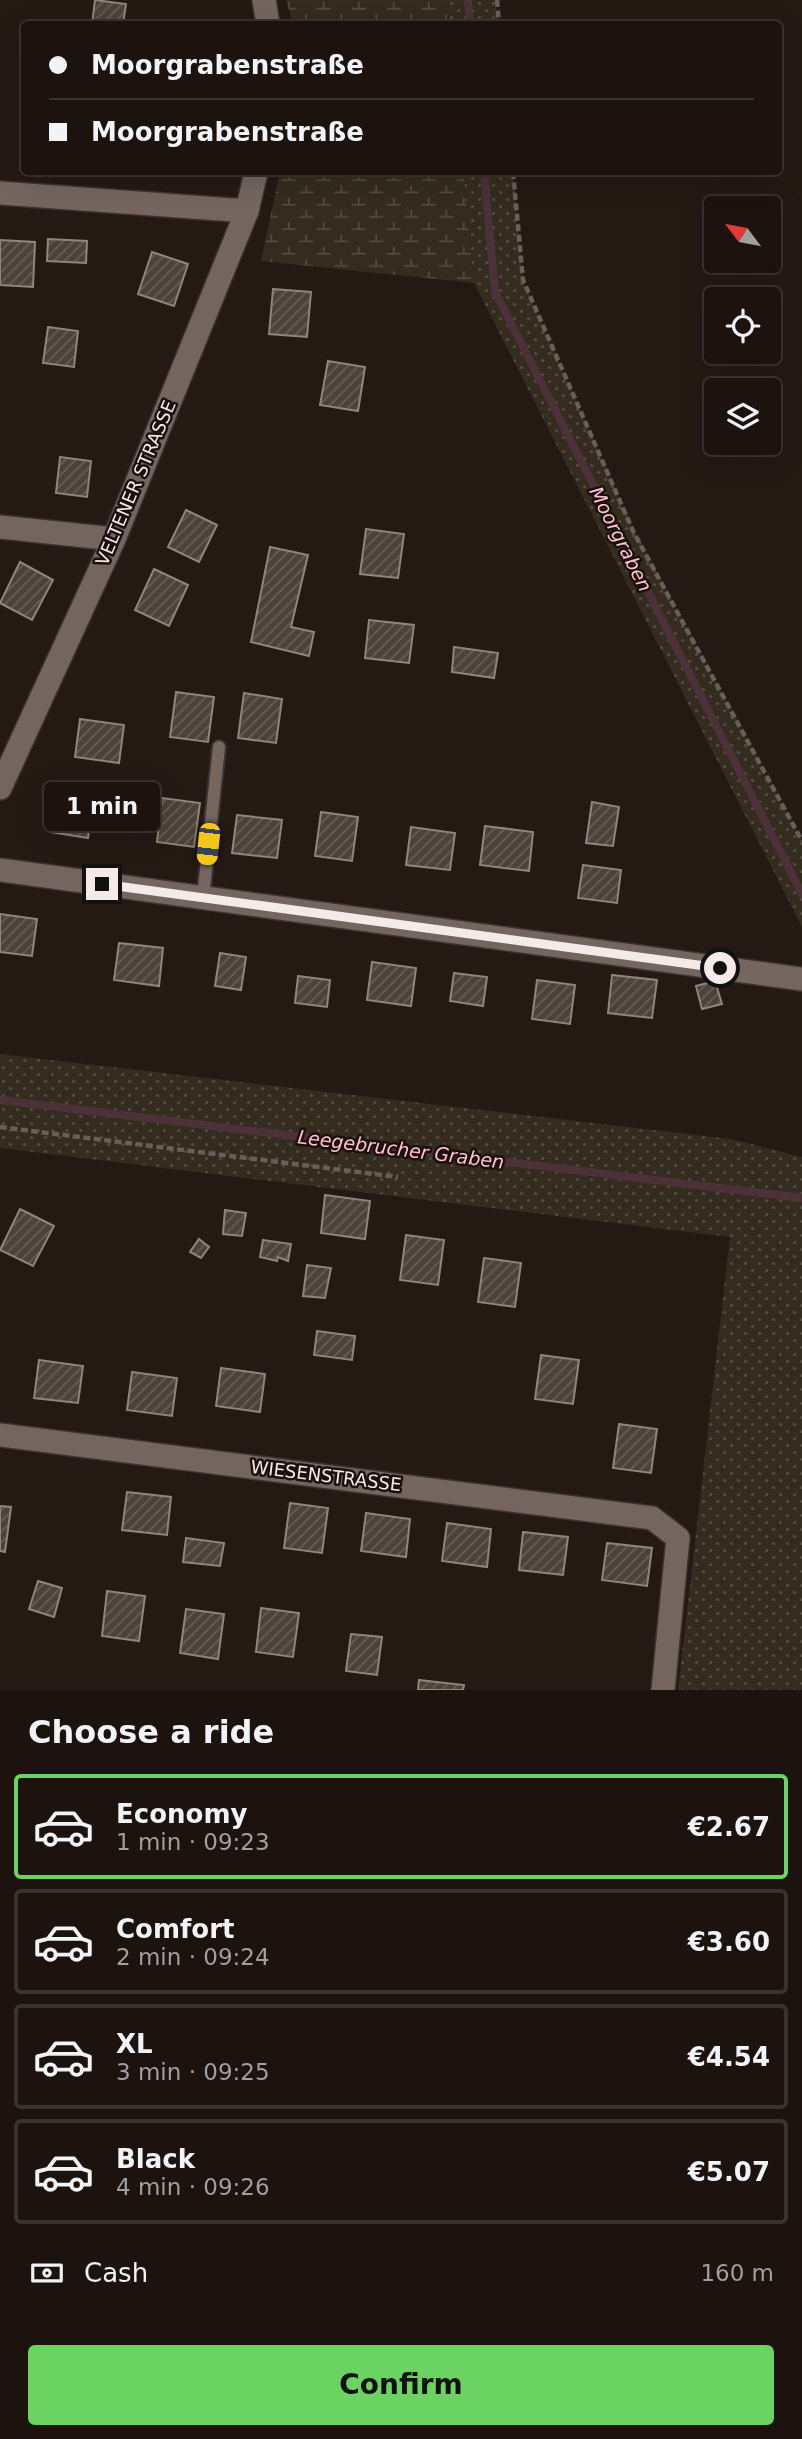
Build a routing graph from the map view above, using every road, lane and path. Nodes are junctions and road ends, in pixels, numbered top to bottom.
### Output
1 (264, 0) edge
2 (496, 0) edge
3 (268, 21) edge
4 (499, 21) edge
5 (255, 175) edge
6 (513, 175) edge
7 (0, 193) edge
8 (247, 211) junction
9 (0, 527) edge
10 (114, 539) junction
11 (219, 747) dead end
12 (0, 788) edge
13 (802, 841) edge
14 (0, 870) edge
15 (203, 898) junction
16 (802, 979) edge
17 (0, 1127) edge
18 (398, 1177) dead end
19 (0, 1435) edge
20 (663, 1690) edge

1 - 3 street
2 - 4 path
5 - 8 street, VELTENER STRASSE
6 - 13 path
7 - 8 street
8 - 10 street, VELTENER STRASSE
9 - 10 street
10 - 12 street, VELTENER STRASSE
11 - 15 lane
14 - 15 street
15 - 16 street
17 - 18 path
19 - 20 street, WIESENSTRASSE

